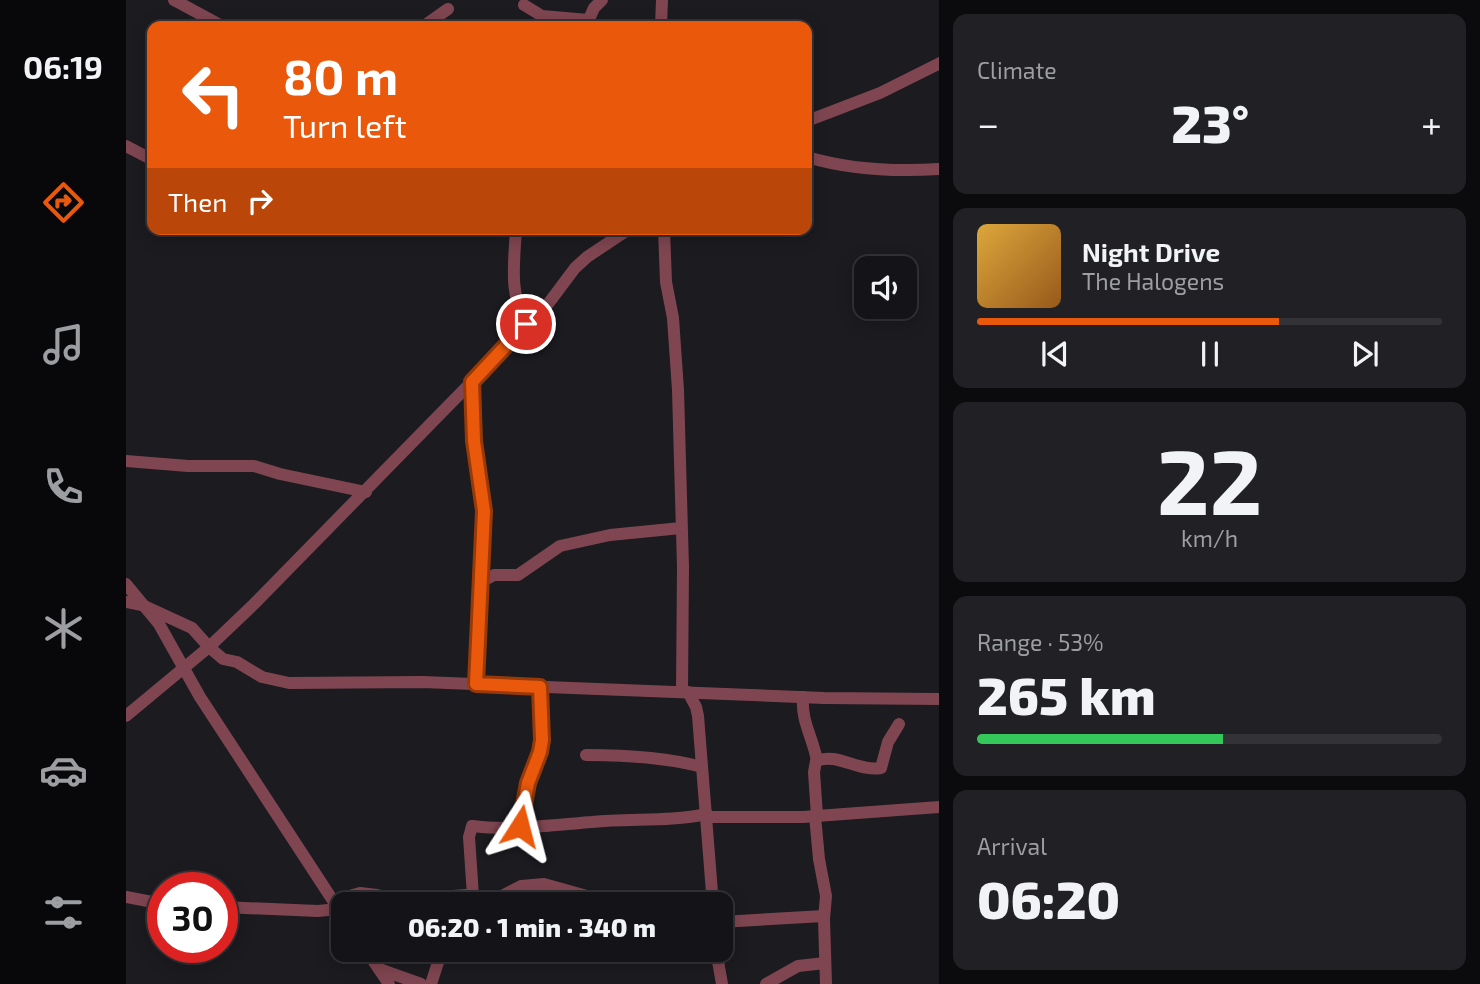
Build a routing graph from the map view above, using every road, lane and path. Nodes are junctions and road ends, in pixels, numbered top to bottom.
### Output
1 (174, 0) edge
2 (602, 0) edge
3 (662, 0) edge
4 (524, 5) dead end
5 (448, 9) dead end
6 (213, 21) edge
7 (431, 21) edge
8 (574, 21) edge
9 (588, 21) edge
10 (661, 21) edge
11 (939, 63) edge
12 (812, 119) edge
13 (126, 146) edge
14 (147, 157) edge
15 (812, 158) edge
16 (939, 169) edge
17 (516, 235) edge
18 (620, 235) edge
19 (664, 235) edge
20 (526, 324) junction
21 (472, 382) junction
22 (126, 461) edge
23 (366, 492) junction
24 (681, 528) junction
25 (481, 582) junction
26 (126, 584) edge
27 (126, 602) edge
28 (142, 605) junction
29 (209, 647) junction
30 (182, 667) junction
31 (476, 684) junction
32 (540, 687) junction
33 (685, 692) junction
34 (803, 697) junction
35 (939, 699) edge
36 (126, 716) edge
37 (899, 724) dead end
38 (586, 755) dead end
39 (817, 761) junction
40 (702, 767) junction
41 (939, 807) edge
42 (707, 816) junction
43 (816, 816) junction
44 (520, 826) junction
45 (480, 892) edge
46 (506, 892) edge
47 (570, 892) edge
48 (712, 892) edge
49 (126, 897) edge
50 (331, 898) edge
51 (147, 901) edge
52 (238, 908) edge
53 (331, 910) edge
54 (824, 916) junction
55 (733, 921) edge
56 (374, 962) edge
57 (438, 962) edge
58 (718, 962) edge
59 (825, 962) junction
60 (379, 969) junction
61 (389, 984) edge
62 (421, 984) edge
63 (431, 984) edge
64 (722, 984) edge
65 (766, 984) edge
66 (826, 984) edge

1 - 6 street
2 - 9 street
3 - 10 street
4 - 8 street
5 - 7 street
11 - 12 street
13 - 14 street
15 - 16 street
17 - 20 street
18 - 20 street
19 - 24 street
20 - 21 street
21 - 23 street
21 - 25 street
22 - 23 street
23 - 29 street
24 - 25 street
24 - 33 street
25 - 31 street
26 - 28 street
27 - 28 street
28 - 29 street
28 - 30 street
29 - 30 street
29 - 31 street
30 - 36 street
30 - 50 street
31 - 32 street
32 - 33 street
32 - 44 street
33 - 34 street
33 - 40 street
34 - 35 street
34 - 39 street
37 - 39 street
38 - 40 street
39 - 43 street
40 - 42 street
41 - 43 street
42 - 43 street
42 - 44 street
42 - 48 street
43 - 54 street
44 - 45 street
46 - 47 street
49 - 51 street
52 - 53 street
54 - 55 street
54 - 59 street
56 - 60 street
57 - 63 street
58 - 64 street
59 - 65 street
59 - 66 street
60 - 61 street
60 - 62 street

